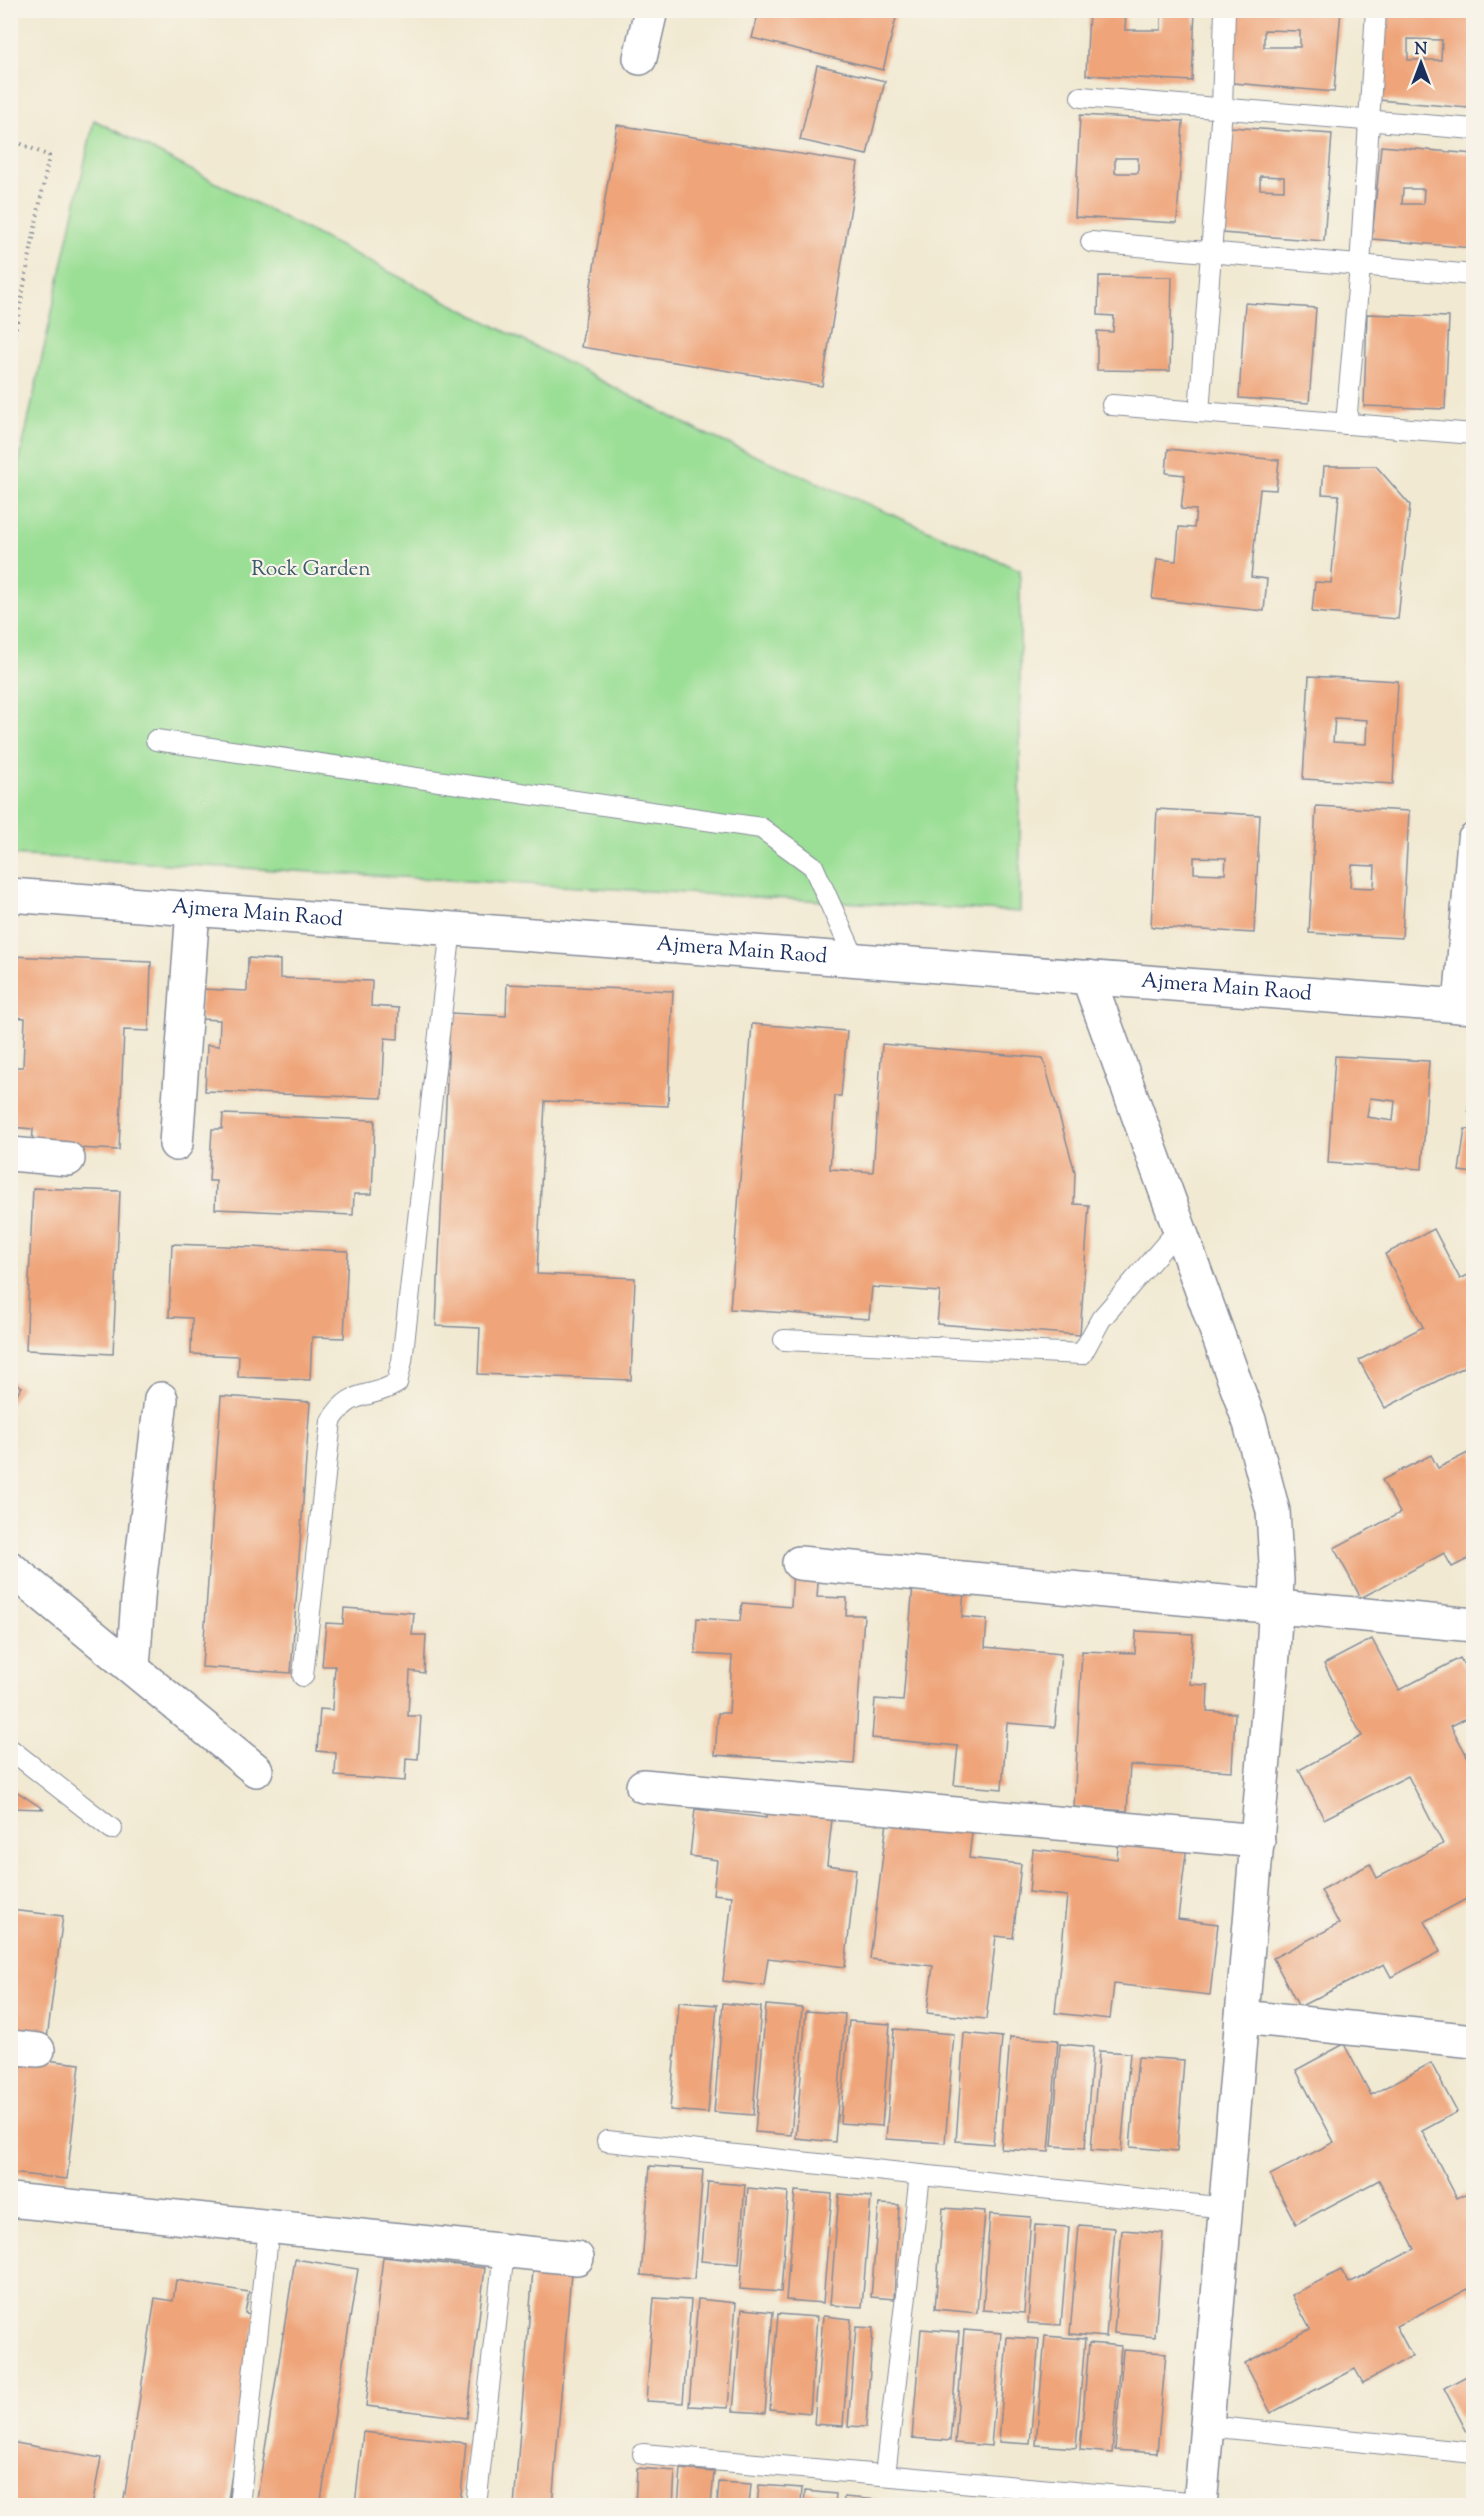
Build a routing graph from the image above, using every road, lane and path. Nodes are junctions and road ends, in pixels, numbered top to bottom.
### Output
1 (651, 10) edge
2 (1226, 10) edge
3 (1376, 10) edge
4 (640, 58) dead end
5 (1081, 97) dead end
6 (1222, 108) junction
7 (1370, 120) junction
8 (1473, 129) edge
9 (10, 138) edge
10 (1091, 242) dead end
11 (1211, 253) junction
12 (1360, 266) junction
13 (1473, 275) edge
14 (10, 358) edge
15 (1112, 405) dead end
16 (1199, 412) junction
17 (1346, 424) junction
18 (1473, 434) edge
19 (156, 740) dead end
20 (1473, 840) edge
21 (10, 895) edge
22 (193, 909) junction
23 (451, 928) junction
24 (855, 959) junction
25 (1088, 977) junction
26 (1467, 1006) edge
27 (176, 1144) dead end
28 (10, 1154) edge
29 (68, 1159) dead end
30 (1179, 1229) junction
31 (784, 1340) dead end
32 (161, 1399) dead end
33 (799, 1563) dead end
34 (10, 1568) edge
35 (1276, 1608) junction
36 (1473, 1625) edge
37 (133, 1667) junction
38 (303, 1676) dead end
39 (10, 1749) edge
40 (256, 1770) dead end
41 (643, 1786) dead end
42 (112, 1829) dead end
43 (1258, 1841) junction
44 (1242, 2017) junction
45 (1473, 2041) edge
46 (607, 2141) dead end
47 (920, 2175) junction
48 (10, 2200) edge
49 (1226, 2208) junction
50 (269, 2227) junction
51 (504, 2251) junction
52 (577, 2258) dead end
53 (1207, 2426) junction
54 (1473, 2453) edge
55 (643, 2454) dead end
56 (885, 2475) junction
57 (1200, 2504) edge
58 (239, 2505) edge
59 (476, 2505) edge

1 - 4 street
2 - 6 lane
3 - 7 lane
5 - 6 lane
6 - 7 lane
6 - 11 lane
7 - 8 lane
7 - 12 lane
9 - 14 path
10 - 11 lane
11 - 12 lane
11 - 16 lane
12 - 13 lane
12 - 17 lane
15 - 16 lane
16 - 17 lane
17 - 18 lane
19 - 24 lane
20 - 26 street
21 - 22 street, Ajmera Main Raod
22 - 23 street, Ajmera Main Raod
22 - 27 street
23 - 24 street, Ajmera Main Raod
23 - 38 lane
24 - 25 street, Ajmera Main Raod
25 - 26 street, Ajmera Main Raod
25 - 30 street
28 - 29 street
30 - 31 lane
30 - 35 street
32 - 37 street
33 - 35 street
34 - 37 street
35 - 36 street
35 - 43 street
37 - 40 street
39 - 42 lane
41 - 43 street
43 - 44 street
44 - 45 street
44 - 49 street
46 - 47 lane
47 - 49 lane
47 - 56 lane
48 - 50 street
49 - 53 street
50 - 51 street
50 - 58 lane
51 - 52 street
51 - 59 lane
53 - 54 lane
53 - 57 street
55 - 56 lane
56 - 57 lane

